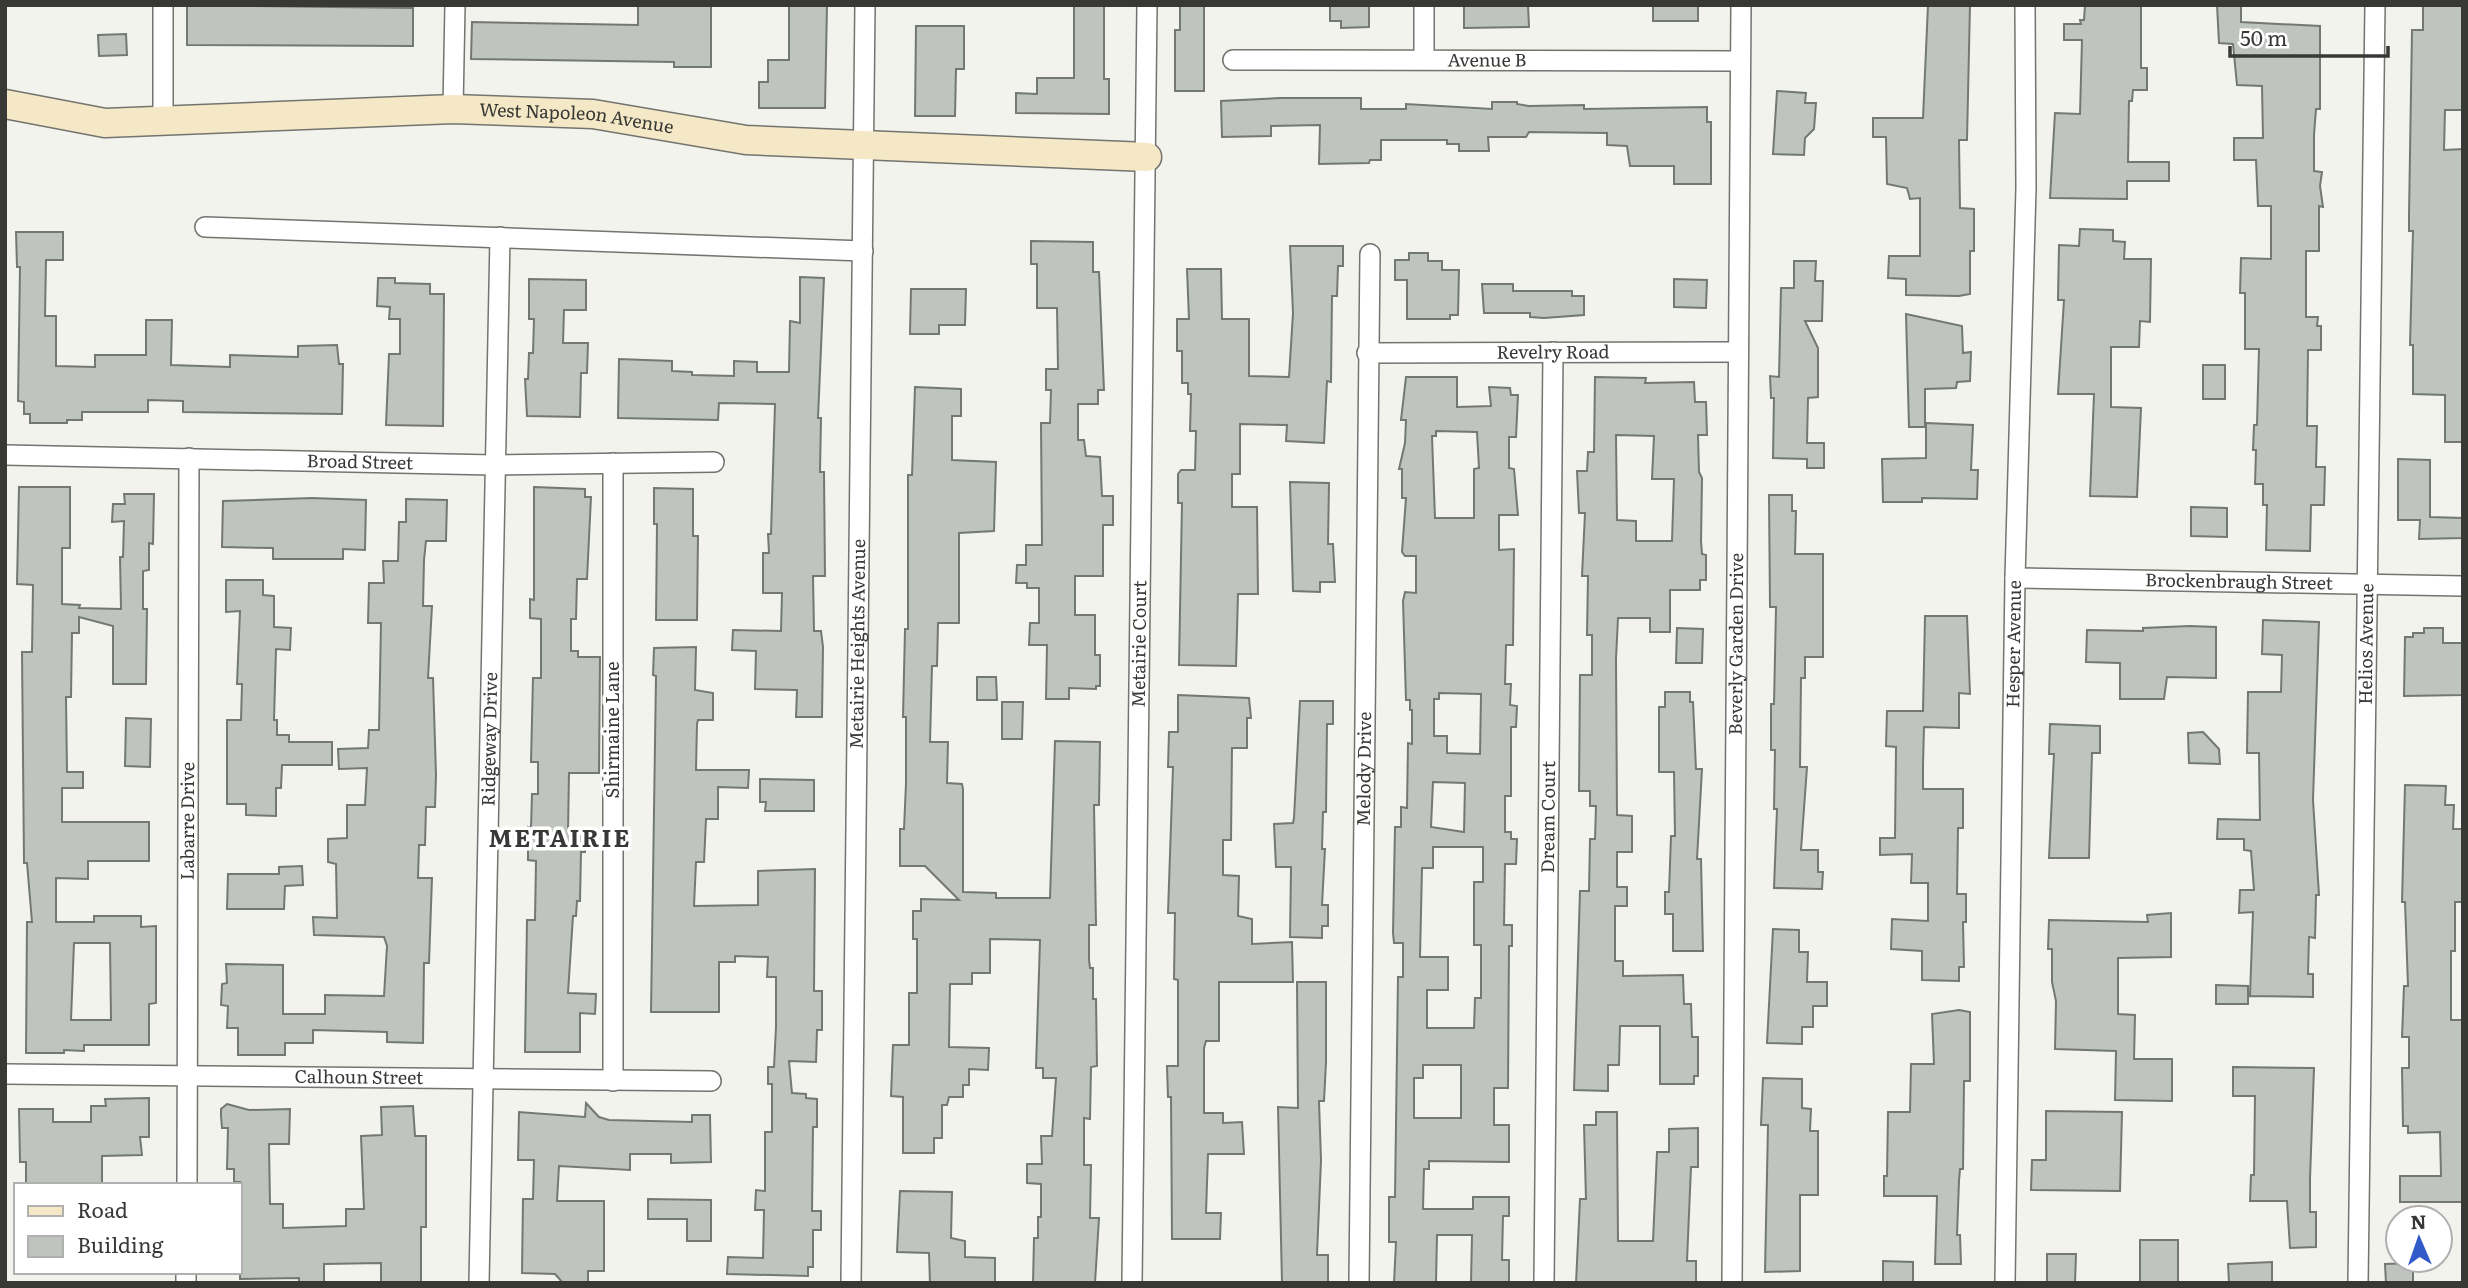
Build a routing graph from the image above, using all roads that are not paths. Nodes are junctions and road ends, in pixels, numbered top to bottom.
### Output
1 (163, 5) edge
2 (455, 5) edge
3 (865, 5) edge
4 (1147, 5) edge
5 (1424, 5) edge
6 (1741, 5) edge
7 (2025, 5) edge
8 (2375, 5) edge
9 (1424, 59) junction
10 (1233, 60) dead end
11 (1739, 61) junction
12 (5, 104) edge
13 (453, 109) junction
14 (163, 122) junction
15 (864, 146) junction
16 (1147, 157) junction
17 (205, 227) dead end
18 (500, 237) junction
19 (863, 251) junction
20 (1370, 254) dead end
21 (1367, 352) junction
22 (1553, 352) junction
23 (1738, 352) junction
24 (5, 455) edge
25 (188, 458) junction
26 (714, 462) dead end
27 (613, 463) junction
28 (494, 465) junction
29 (2015, 579) junction
30 (2368, 585) junction
31 (2463, 586) edge
32 (5, 1074) edge
33 (187, 1074) junction
34 (483, 1081) junction
35 (711, 1081) dead end
36 (613, 1082) junction
37 (187, 1183) edge
38 (479, 1283) edge
39 (852, 1283) edge
40 (1132, 1283) edge
41 (1359, 1283) edge
42 (1544, 1283) edge
43 (1732, 1283) edge
44 (2004, 1283) edge
45 (2358, 1283) edge

1 - 14 street
2 - 13 street
3 - 15 street, Metairie Heights Avenue
4 - 16 street, Metairie Court
5 - 9 street
6 - 11 street, Beverly Garden Drive
7 - 29 street, Hesper Avenue
8 - 30 street, Helios Avenue
9 - 10 street, Avenue B
9 - 11 street, Avenue B
11 - 23 street, Beverly Garden Drive
12 - 14 street, West Napoleon Avenue
13 - 14 street, West Napoleon Avenue
13 - 15 street, West Napoleon Avenue
15 - 16 street, West Napoleon Avenue
15 - 19 street, Metairie Heights Avenue
16 - 40 street, Metairie Court
17 - 18 street
18 - 19 street
18 - 28 street, Ridgeway Drive
19 - 39 street, Metairie Heights Avenue
20 - 21 street, Melody Drive
21 - 22 street, Revelry Road
21 - 41 street, Melody Drive
22 - 23 street, Revelry Road
22 - 42 street, Dream Court
23 - 43 street, Beverly Garden Drive
24 - 25 street, Broad Street
25 - 28 street, Broad Street
25 - 33 street, Labarre Drive
26 - 27 street, Broad Street
27 - 28 street, Broad Street
27 - 36 street, Shirmaine Lane
28 - 34 street, Ridgeway Drive
29 - 30 street, Brockenbraugh Street
29 - 44 street, Hesper Avenue
30 - 31 street, Brockenbraugh Street
30 - 45 street, Helios Avenue
32 - 33 street, Calhoun Street
33 - 34 street, Calhoun Street
33 - 37 street, Labarre Drive
34 - 36 street, Calhoun Street
34 - 38 street, Ridgeway Drive
35 - 36 street, Calhoun Street

